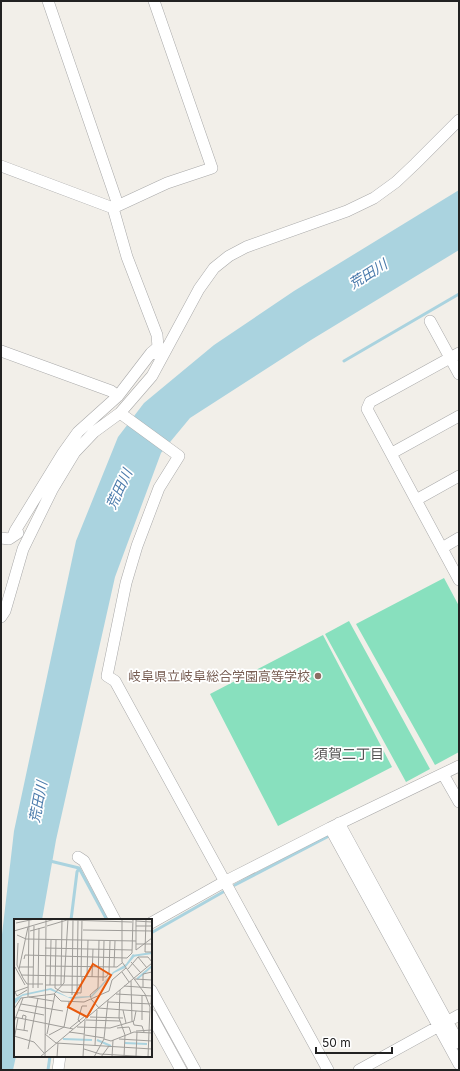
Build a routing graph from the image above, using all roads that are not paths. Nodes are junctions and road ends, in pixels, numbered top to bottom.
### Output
1 (48, 1) edge
2 (154, 1) edge
3 (459, 120) edge
4 (1, 166) edge
5 (116, 206) junction
6 (430, 321) dead end
7 (158, 347) junction
8 (1, 351) edge
9 (455, 356) edge
10 (459, 374) edge
11 (140, 391) junction
12 (118, 396) junction
13 (123, 416) junction
14 (459, 416) edge
15 (392, 453) junction
16 (459, 476) edge
17 (52, 490) junction
18 (416, 500) junction
19 (13, 536) junction
20 (1, 538) edge
21 (459, 538) edge
22 (442, 548) junction
23 (459, 580) edge
24 (1, 617) edge
25 (459, 766) edge
26 (444, 774) junction
27 (459, 802) edge
28 (334, 826) junction
29 (78, 857) dead end
30 (224, 882) junction
31 (114, 919) edge
32 (152, 922) edge
33 (152, 992) edge
34 (459, 1015) edge
35 (152, 1017) edge
36 (443, 1024) junction
37 (459, 1043) edge
38 (60, 1057) edge
39 (459, 1064) edge
40 (58, 1070) edge
41 (181, 1070) edge
42 (195, 1070) edge
43 (328, 1070) edge
44 (359, 1070) edge

1 - 5 street
2 - 5 street
3 - 11 street
4 - 5 street
5 - 7 street
6 - 9 street
7 - 11 street
7 - 12 street
8 - 12 street
9 - 10 street
9 - 15 street
11 - 13 street
12 - 19 street
13 - 17 street
13 - 30 street
14 - 15 street
15 - 18 street
16 - 18 street
17 - 19 street
17 - 24 street
18 - 22 street
19 - 20 street
21 - 22 street
22 - 23 street
25 - 26 street
26 - 27 street
26 - 28 street
28 - 30 street
28 - 36 street
29 - 31 street
30 - 32 street
30 - 43 street
33 - 42 street
34 - 36 street
35 - 41 street
36 - 37 street
36 - 39 street
36 - 44 street
38 - 40 street

